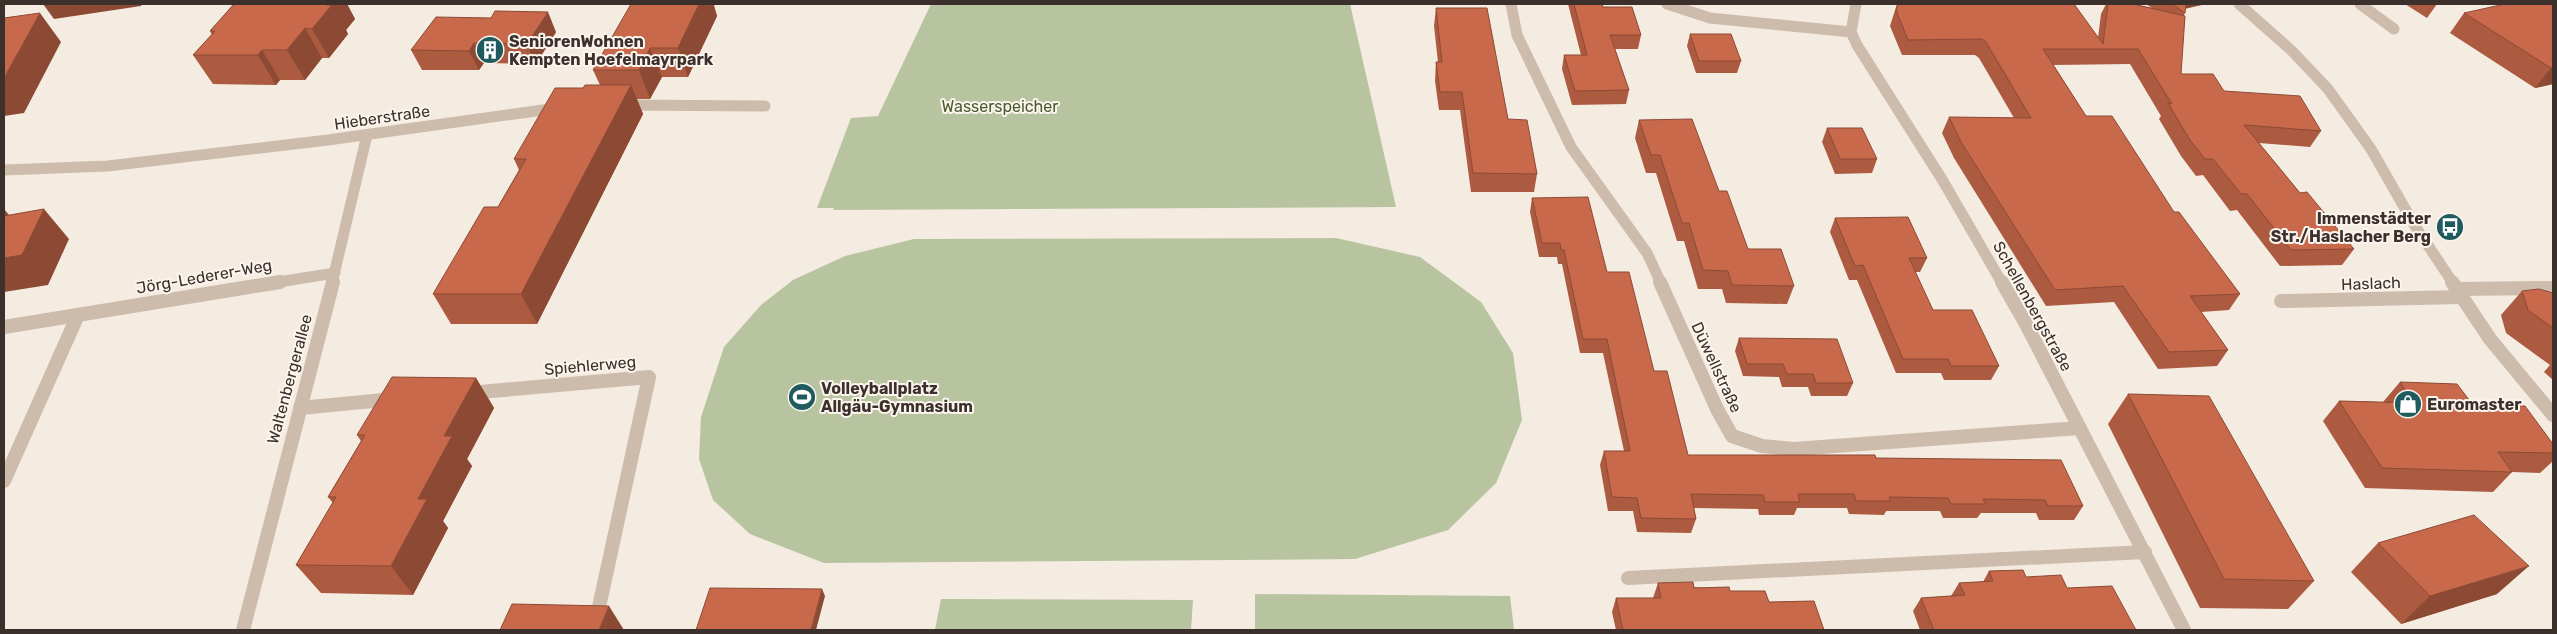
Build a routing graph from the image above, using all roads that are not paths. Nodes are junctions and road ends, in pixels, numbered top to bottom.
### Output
1 (1511, 4) edge
2 (1667, 4) edge
3 (1856, 4) edge
4 (2239, 4) edge
5 (2360, 4) edge
6 (2394, 29) dead end
7 (1851, 32) junction
8 (614, 105) edge
9 (764, 106) dead end
10 (565, 107) edge
11 (367, 135) junction
12 (4, 170) edge
13 (335, 272) junction
14 (2553, 288) edge
15 (2459, 293) junction
16 (2281, 301) dead end
17 (78, 315) junction
18 (4, 327) edge
19 (458, 394) edge
20 (408, 398) edge
21 (300, 408) junction
22 (2553, 415) edge
23 (2080, 428) junction
24 (4, 481) edge
25 (2145, 552) junction
26 (1628, 578) dead end
27 (599, 607) edge
28 (243, 630) edge
29 (2184, 630) edge

1 - 23 street, Düwellstraße
2 - 7 street
3 - 7 street
4 - 15 street
5 - 6 street
7 - 23 street, Schellenbergstraße
8 - 9 street
10 - 11 street, Hieberstraße
11 - 12 street, Hieberstraße
11 - 13 street, Waltenbergerallee
13 - 17 street, Jörg-Lederer-Weg
13 - 21 street, Waltenbergerallee
14 - 15 street, Haslach
15 - 16 street, Haslach
15 - 22 street
17 - 18 street, Jörg-Lederer-Weg
17 - 24 street
19 - 27 street, Spiehlerweg
20 - 21 street
21 - 28 street, Waltenbergerallee
23 - 25 street, Schellenbergstraße
25 - 26 street
25 - 29 street, Schellenbergstraße

